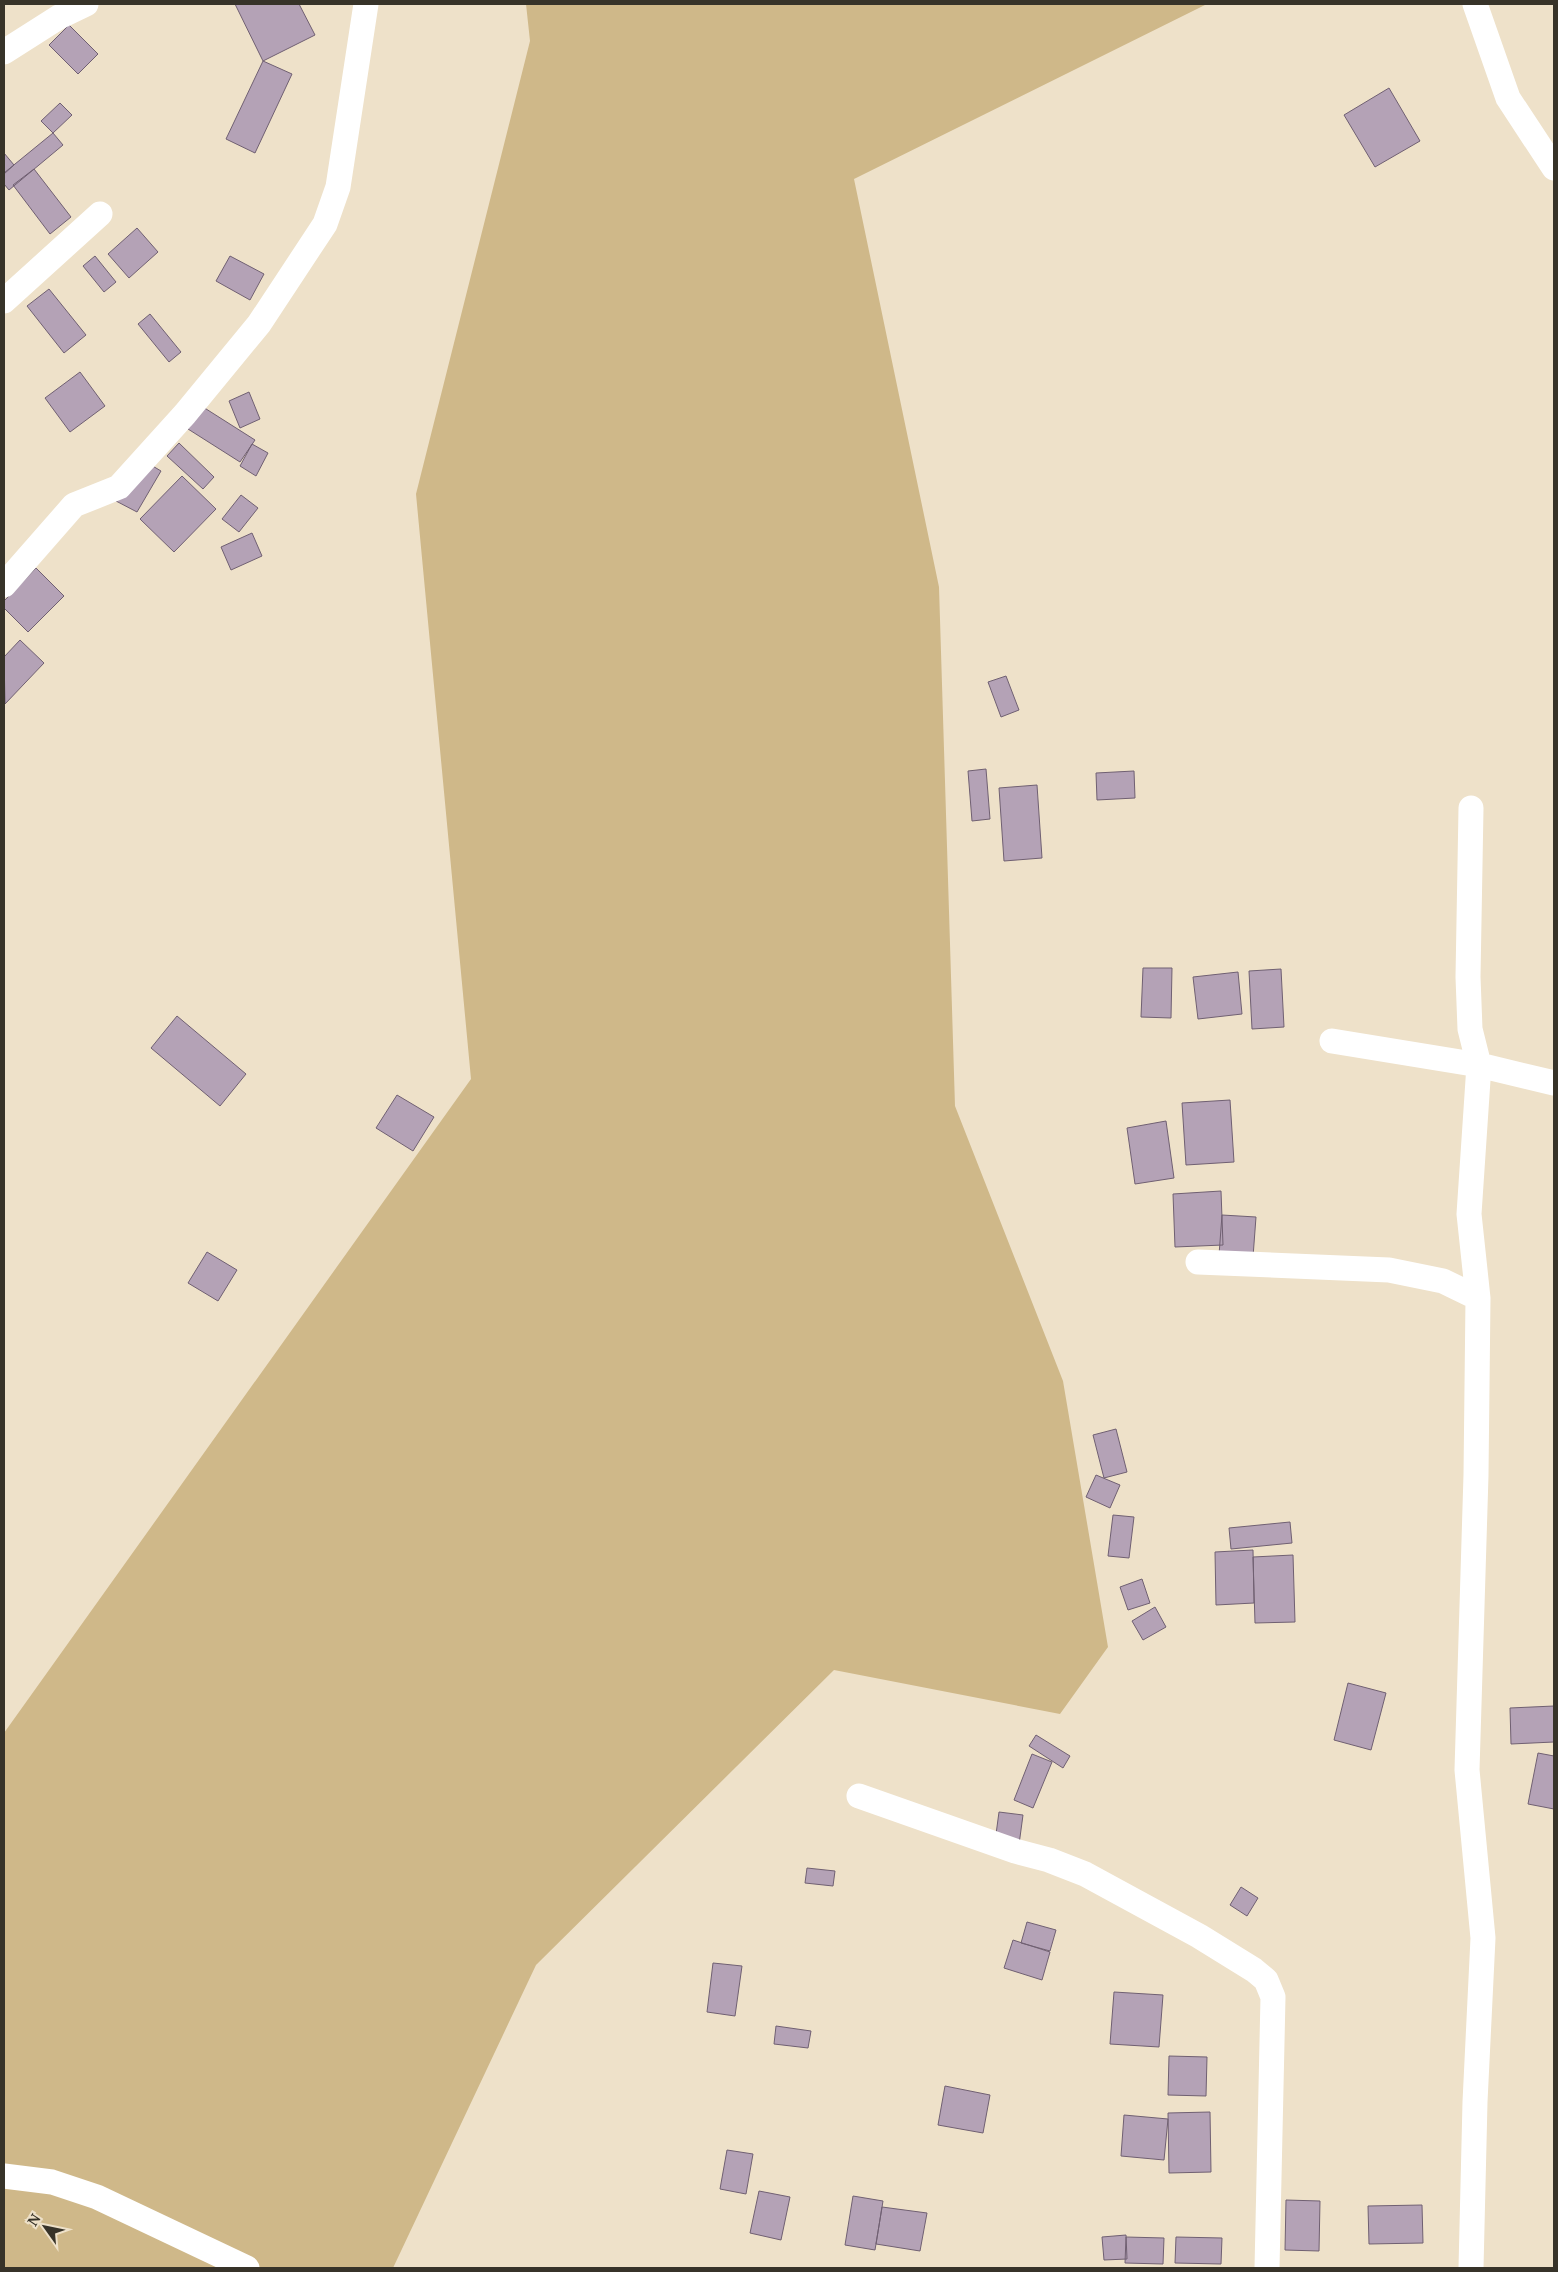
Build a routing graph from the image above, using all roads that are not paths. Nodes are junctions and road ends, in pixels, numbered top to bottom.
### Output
1 (86, 4) edge
2 (366, 4) edge
3 (1475, 4) edge
4 (4, 52) edge
5 (1554, 168) edge
6 (100, 214) dead end
7 (4, 301) edge
8 (4, 586) edge
9 (1471, 808) dead end
10 (1332, 1040) dead end
11 (1479, 1065) junction
12 (1554, 1083) edge
13 (1198, 1262) dead end
14 (1478, 1298) junction
15 (859, 1796) dead end
16 (4, 2176) edge
17 (247, 2268) edge
18 (1267, 2268) edge
19 (1470, 2268) edge

1 - 4 street
2 - 8 street
3 - 5 street
6 - 7 street
9 - 11 street
10 - 11 street
11 - 12 street
11 - 14 street
13 - 14 street
14 - 19 street
15 - 18 street
16 - 17 street

